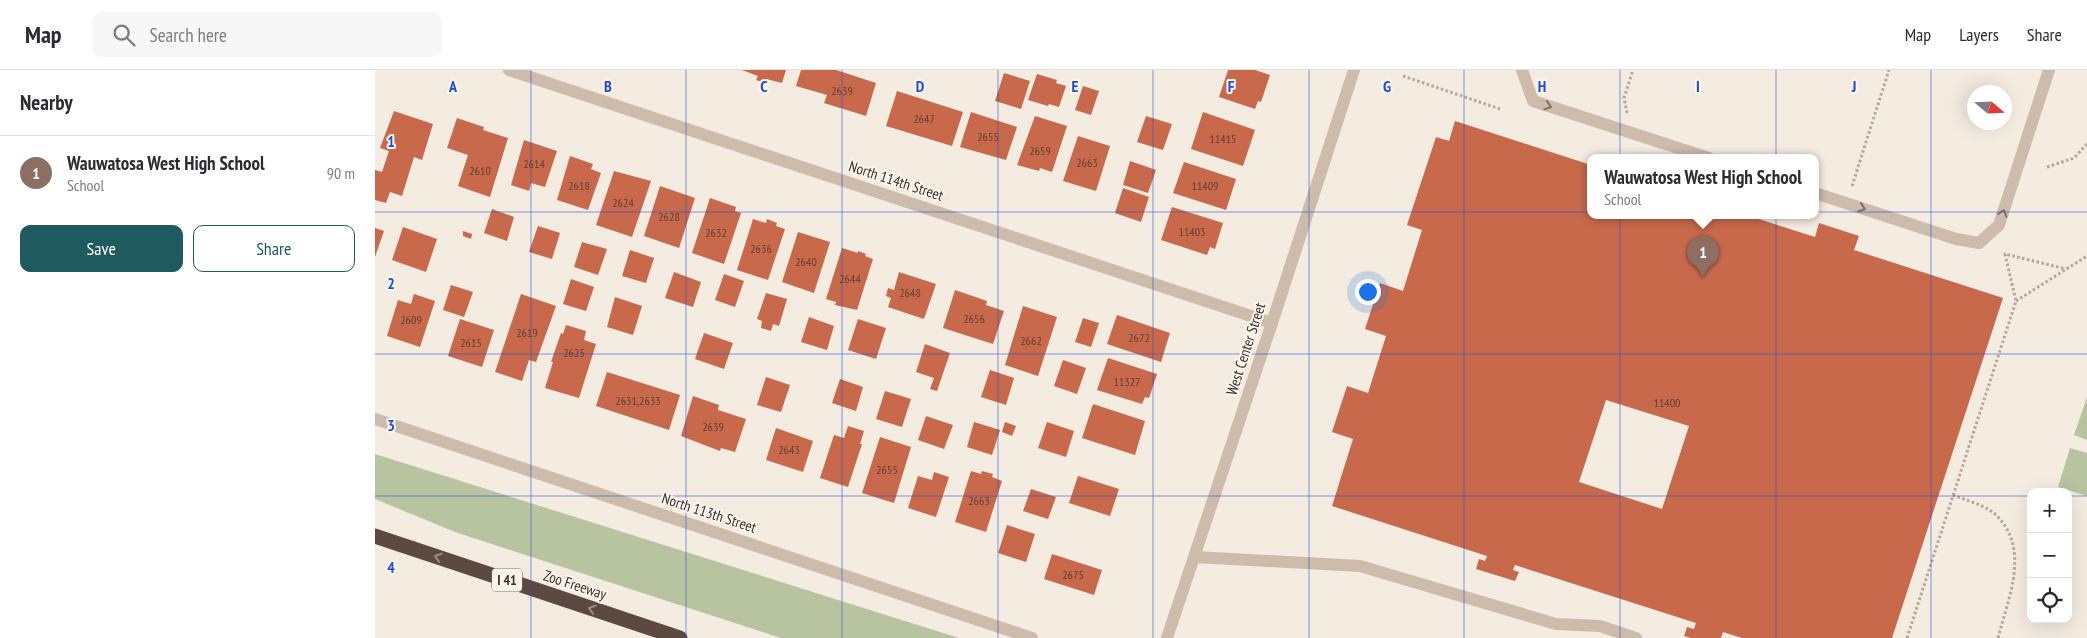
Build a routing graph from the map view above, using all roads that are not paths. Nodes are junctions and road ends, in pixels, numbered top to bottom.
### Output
1 (509, 70) edge
2 (1354, 70) edge
3 (1522, 70) edge
4 (2049, 70) edge
5 (1697, 154) edge
6 (1819, 194) edge
7 (1272, 324) junction
8 (375, 419) edge
9 (375, 536) edge
10 (1195, 557) junction
11 (679, 638) edge
12 (1032, 638) edge
13 (1167, 638) edge
14 (1636, 638) edge

1 - 7 street, North 114th Street
2 - 7 street, West Center Street
3 -> 5 street
6 -> 4 street
7 - 10 street, West Center Street
8 - 12 street, North 113th Street
11 -> 9 highway, Zoo Freeway / I 41
10 - 13 street, West Center Street
10 - 14 street

